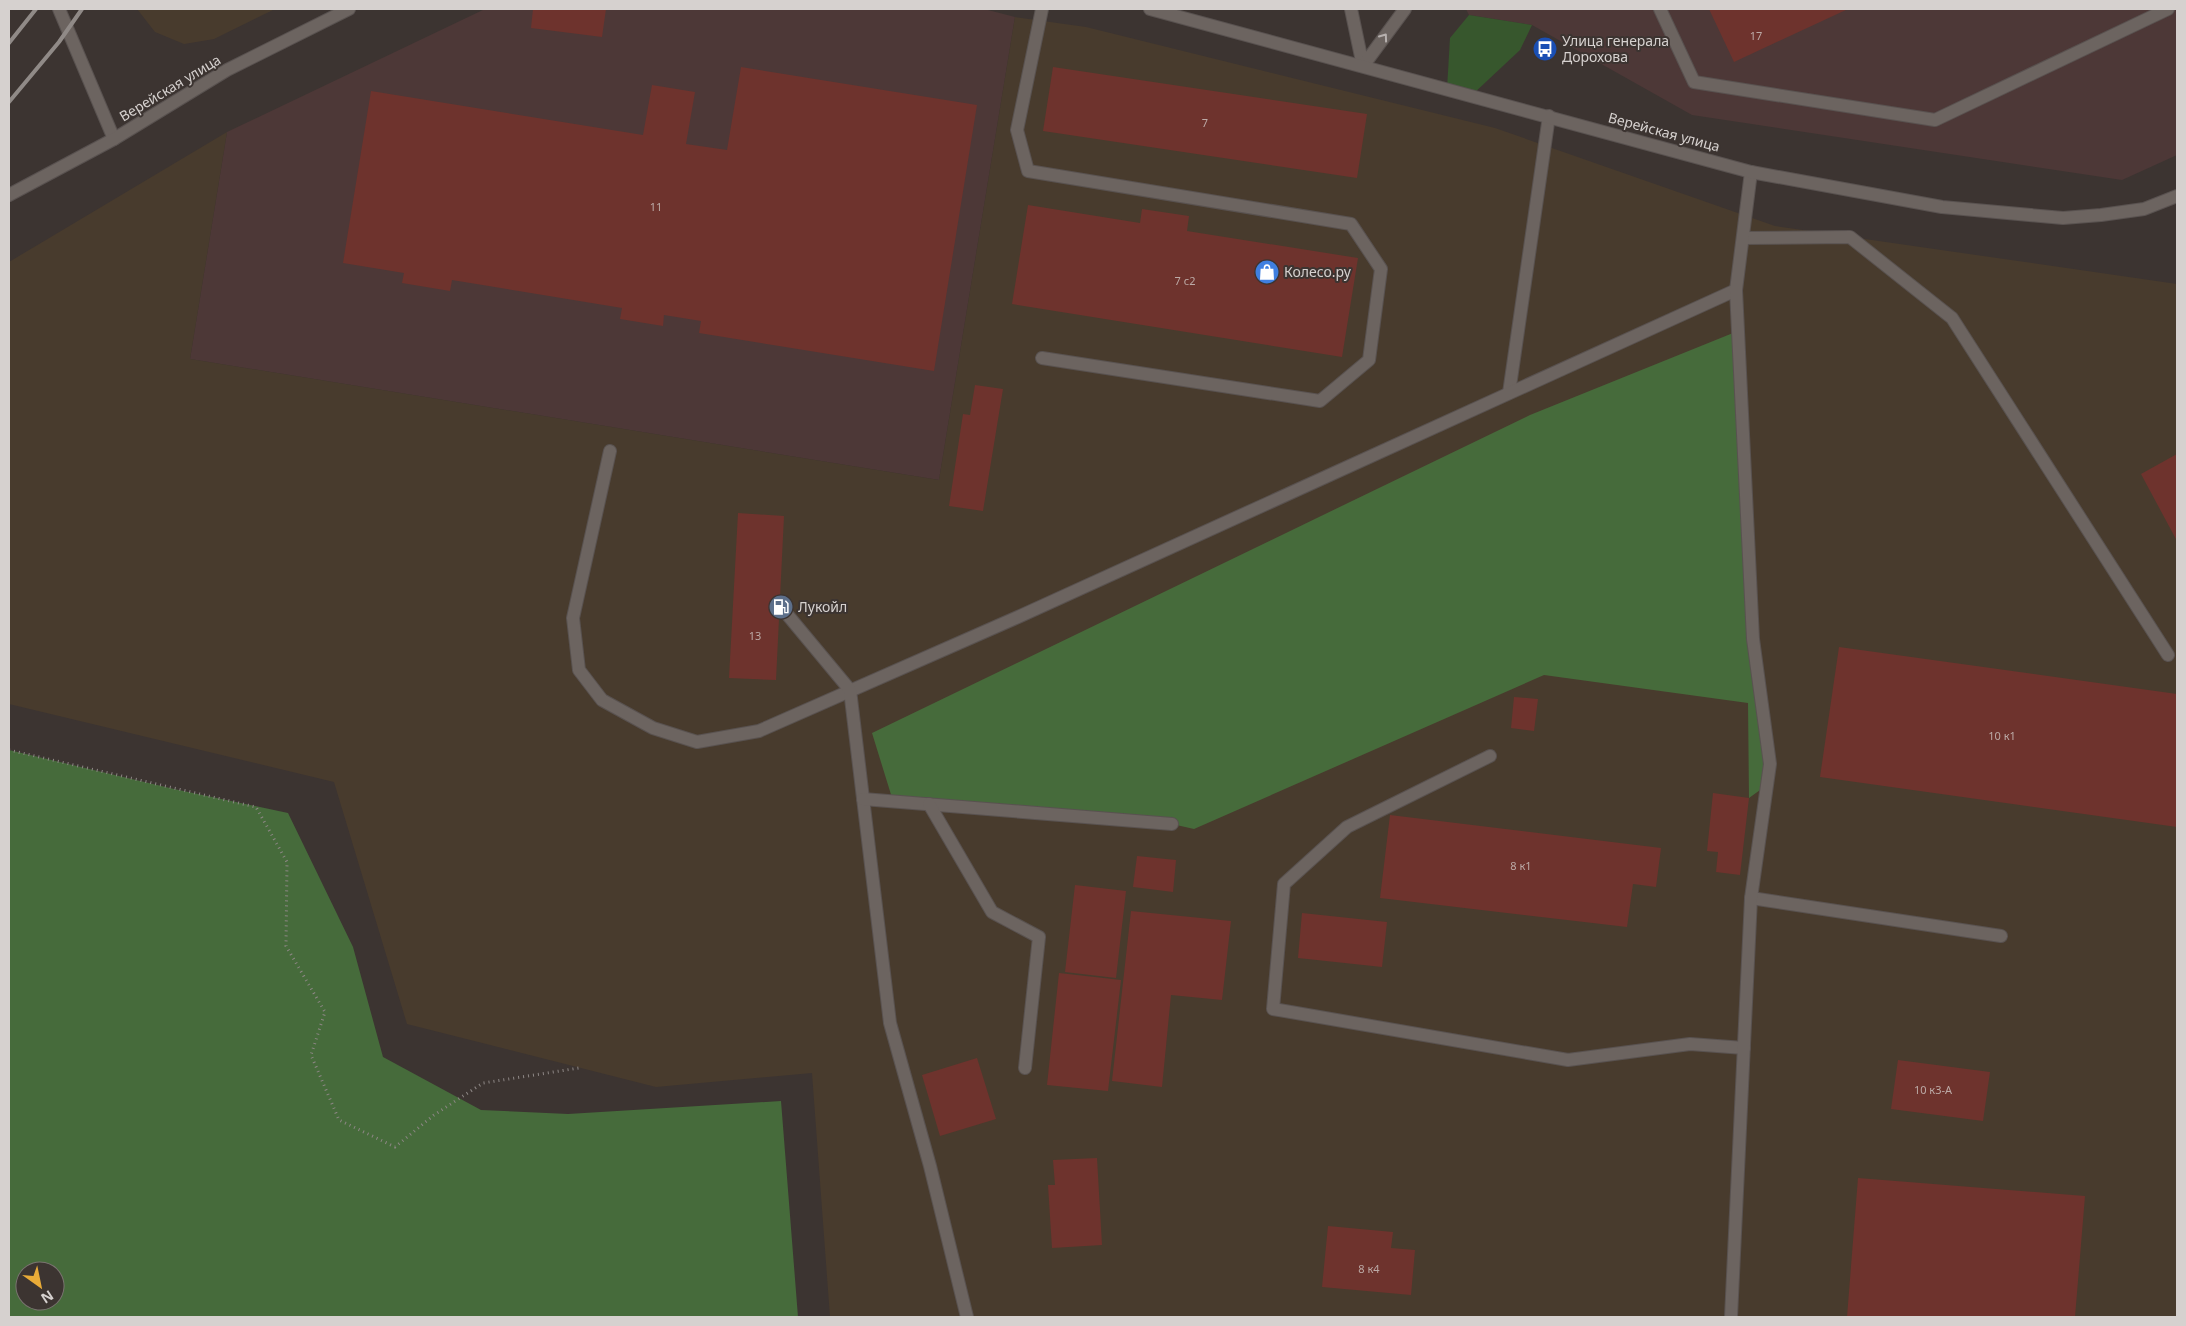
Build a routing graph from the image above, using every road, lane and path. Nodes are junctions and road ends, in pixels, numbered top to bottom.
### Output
1 (59, 9) edge
2 (349, 9) edge
3 (1042, 9) edge
4 (1150, 9) edge
5 (1351, 9) edge
6 (1405, 9) edge
7 (1660, 9) edge
8 (2168, 9) edge
9 (1363, 66) junction
10 (1549, 116) junction
11 (114, 139) junction
12 (1751, 172) junction
13 (9, 196) edge
14 (2177, 196) edge
15 (1743, 238) junction
16 (1736, 290) junction
17 (1042, 358) dead end
18 (1509, 393) junction
19 (610, 451) dead end
20 (780, 607) dead end
21 (2168, 654) dead end
22 (850, 690) junction
23 (9, 750) edge
24 (1490, 756) dead end
25 (863, 799) junction
26 (929, 804) junction
27 (1172, 824) dead end
28 (1751, 898) junction
29 (2001, 936) dead end
30 (1744, 1048) junction
31 (579, 1068) dead end
32 (1024, 1068) dead end
33 (967, 1317) edge
34 (1731, 1317) edge

1 - 11 street
2 - 11 street, Верейская улица
3 - 17 street
4 - 9 street, Верейская улица
5 - 9 street
9 -> 6 street
7 - 8 street
9 - 10 street, Верейская улица
10 - 12 street, Верейская улица
10 - 18 street
11 - 13 street, Верейская улица
12 - 14 street, Верейская улица
12 - 15 street
15 - 16 street
15 - 21 street
16 - 18 street
16 - 28 street
18 - 22 street
19 - 22 street
20 - 22 street
22 - 25 street
23 - 31 path
24 - 30 street
25 - 26 street
25 - 33 street
26 - 27 street
26 - 32 street
28 - 29 street
28 - 30 street
30 - 34 street

